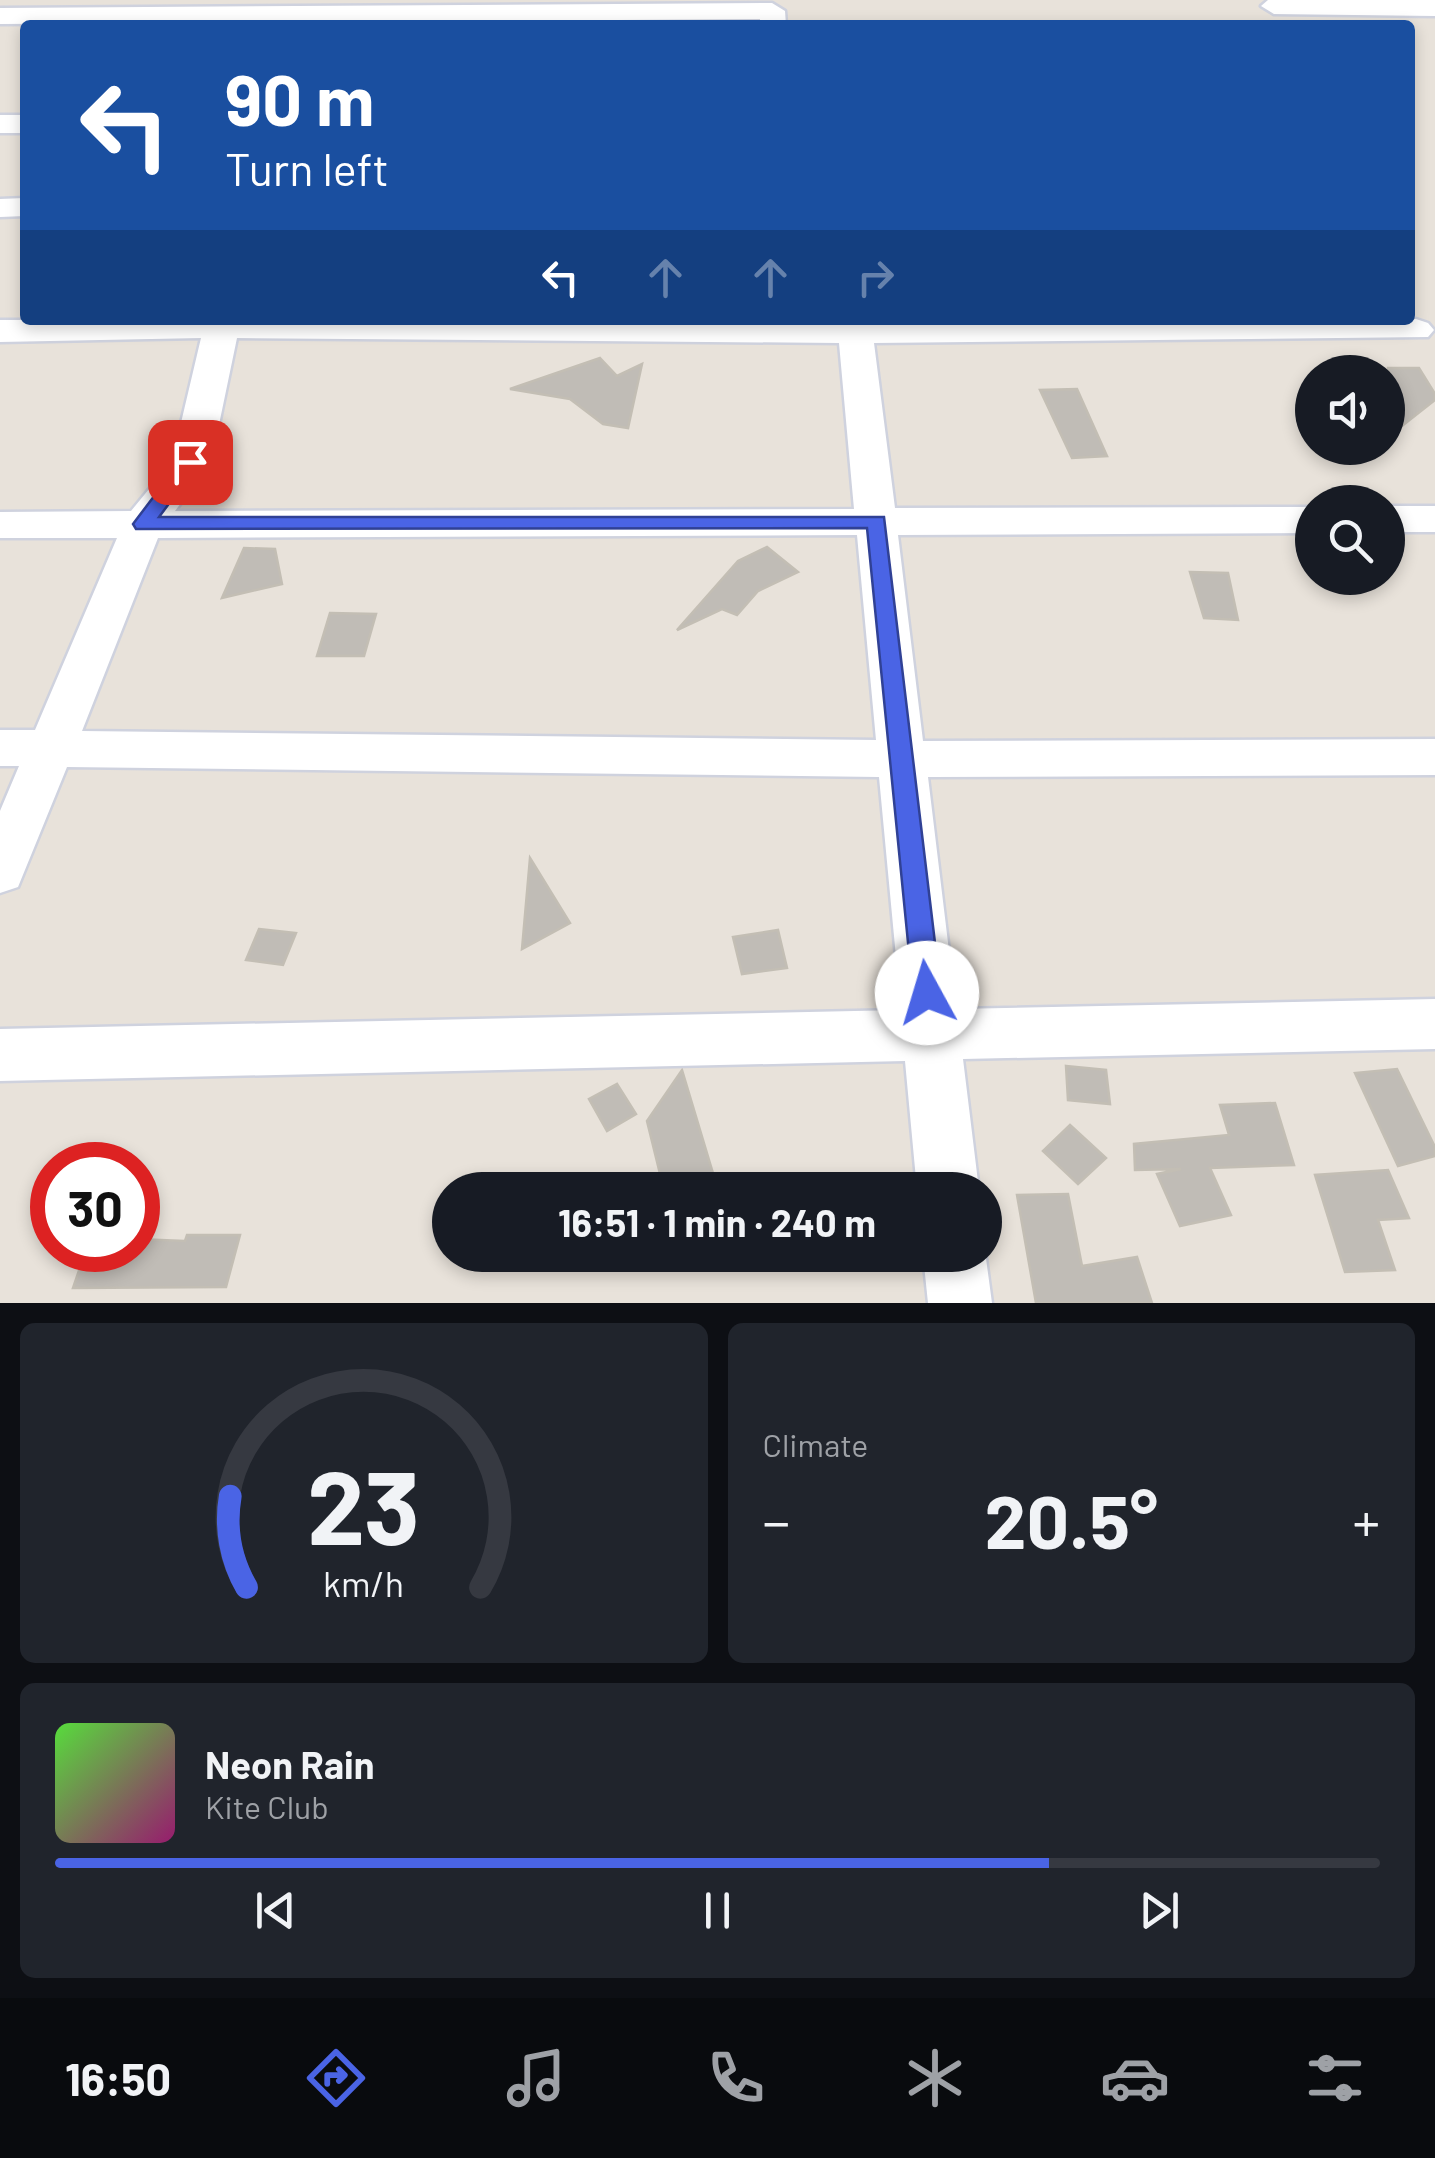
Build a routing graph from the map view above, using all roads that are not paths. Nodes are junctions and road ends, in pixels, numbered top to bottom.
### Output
1 (1270, 3) edge
2 (1435, 8) edge
3 (352, 13) edge
4 (0, 16) edge
5 (773, 20) edge
6 (1291, 20) edge
7 (192, 325) edge
8 (224, 325) edge
9 (539, 325) edge
10 (1413, 325) edge
11 (854, 326) edge
12 (0, 331) edge
13 (1435, 362) edge
14 (1405, 519) edge
15 (1435, 519) edge
16 (1295, 520) edge
17 (876, 522) junction
18 (143, 524) junction
19 (0, 525) edge
20 (51, 747) junction
21 (0, 748) edge
22 (1435, 757) edge
23 (902, 759) junction
24 (0, 872) edge
25 (1435, 1024) edge
26 (932, 1032) junction
27 (0, 1055) edge
28 (946, 1172) edge
29 (957, 1272) edge
30 (960, 1303) edge

1 - 2 street
1 - 6 street
3 - 4 street
3 - 5 street
7 - 12 street
8 - 18 street
9 - 11 street
10 - 11 street
10 - 13 street
11 - 17 street
14 - 15 street
16 - 17 street
17 - 18 street
17 - 23 street
18 - 19 street
18 - 20 street
20 - 21 street
20 - 23 street
20 - 24 street
22 - 23 street
23 - 26 street
25 - 26 street
26 - 27 street
26 - 28 street
29 - 30 street

